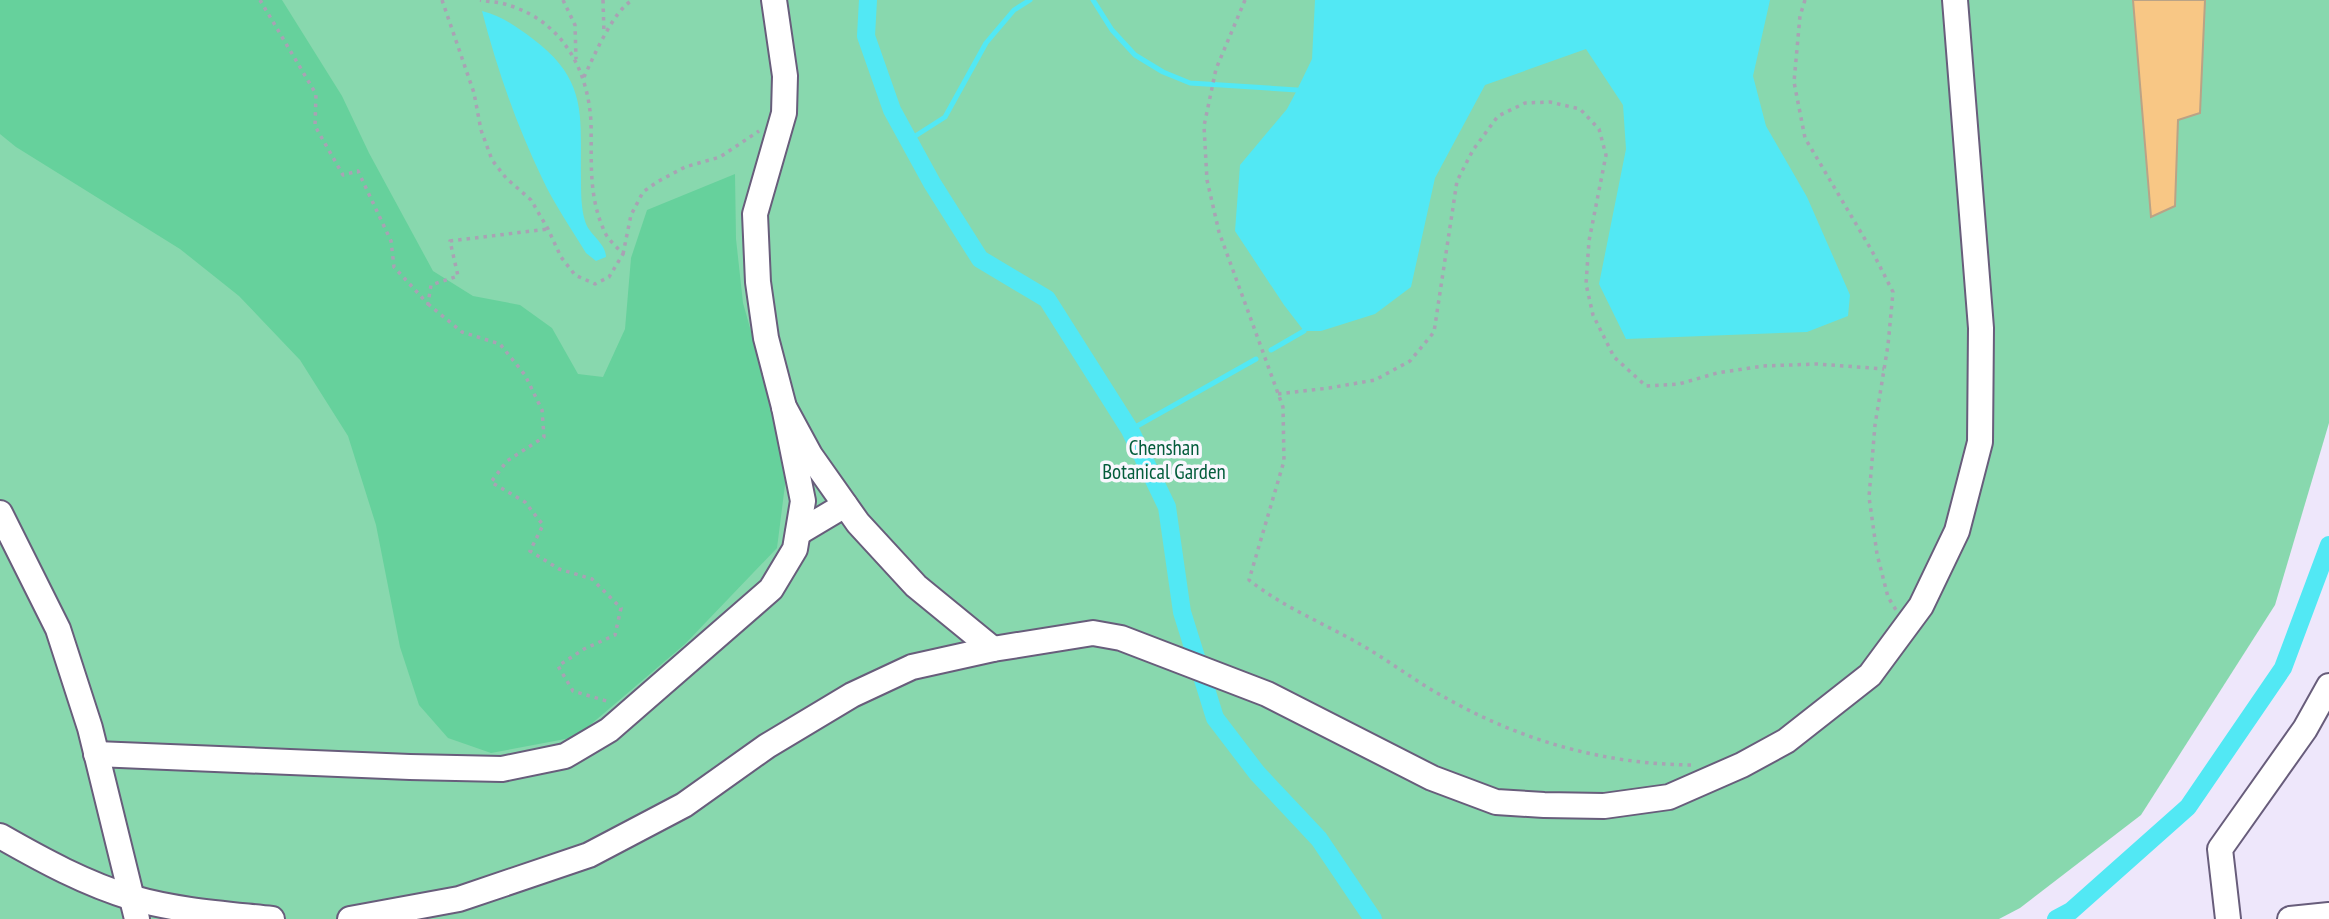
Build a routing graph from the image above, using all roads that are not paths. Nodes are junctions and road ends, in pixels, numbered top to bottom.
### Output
1 (774, 0) edge
2 (1955, 0) edge
3 (784, 407) junction
4 (845, 505) junction
5 (0, 513) edge
6 (798, 534) junction
7 (993, 649) junction
8 (2329, 686) edge
9 (96, 754) junction
10 (0, 835) edge
11 (134, 908) edge
12 (2329, 915) edge
13 (272, 919) edge
14 (350, 919) edge
15 (2228, 919) edge
16 (2290, 919) edge

1 - 3 lane
2 - 7 lane
3 - 4 lane
3 - 6 lane
4 - 6 lane
4 - 7 lane
5 - 9 lane
6 - 9 lane
7 - 14 lane
8 - 15 lane
9 - 11 lane
10 - 11 lane
11 - 13 lane
12 - 16 lane

